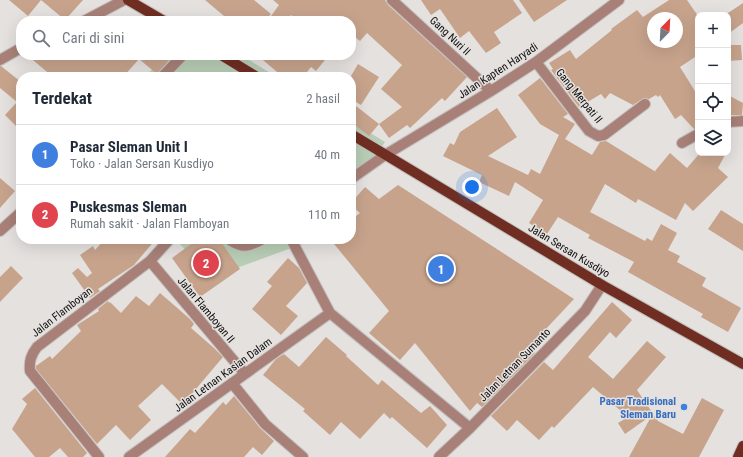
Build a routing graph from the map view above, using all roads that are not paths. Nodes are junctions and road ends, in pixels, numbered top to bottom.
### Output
1 (124, 0) edge
2 (128, 0) edge
3 (392, 0) edge
4 (619, 0) edge
5 (94, 16) edge
6 (155, 16) edge
7 (16, 51) edge
8 (0, 60) edge
9 (178, 60) edge
10 (229, 60) edge
11 (536, 62) junction
12 (167, 72) edge
13 (249, 72) edge
14 (491, 91) junction
15 (645, 104) dead end
16 (743, 121) edge
17 (731, 122) edge
18 (695, 136) edge
19 (356, 137) edge
20 (682, 143) dead end
21 (385, 155) junction
22 (356, 175) edge
23 (16, 217) edge
24 (0, 231) edge
25 (165, 244) edge
26 (236, 244) edge
27 (254, 244) edge
28 (294, 244) edge
29 (150, 261) junction
30 (602, 285) junction
31 (330, 312) junction
32 (743, 364) edge
33 (245, 374) junction
34 (232, 383) junction
35 (470, 428) junction
36 (743, 446) edge
37 (99, 457) edge
38 (130, 457) edge
39 (302, 457) edge
40 (439, 457) edge
41 (738, 457) edge

1 - 5 street
2 - 6 main road
3 - 14 street, Gang Nuri II
4 - 11 street, Jalan Kapten Haryadi
7 - 8 street
9 - 12 street
10 - 13 main road
11 - 14 street, Jalan Kapten Haryadi
11 - 15 street, Gang Merpati II
14 - 21 street, Jalan Kapten Haryadi
16 - 17 street
18 - 20 street
19 - 21 main road, Jalan Sersan Kusdiyo
21 - 22 street
21 - 30 main road, Jalan Sersan Kusdiyo
23 - 24 street
25 - 29 street, Jalan Flamboyan
26 - 27 street
28 - 31 street
29 - 33 street, Jalan Flamboyan II
29 - 37 street, Jalan Flamboyan
30 - 32 main road, Jalan Sersan Kusdiyo
30 - 35 street, Jalan Letnan Sumanto
31 - 33 street, Jalan Letnan Kasian Dalam
31 - 35 street
33 - 34 street, Jalan Letnan Kasian Dalam
34 - 38 street, Jalan Letnan Kasian Dalam
34 - 39 street
35 - 40 street, Jalan Letnan Sumanto
36 - 41 main road

